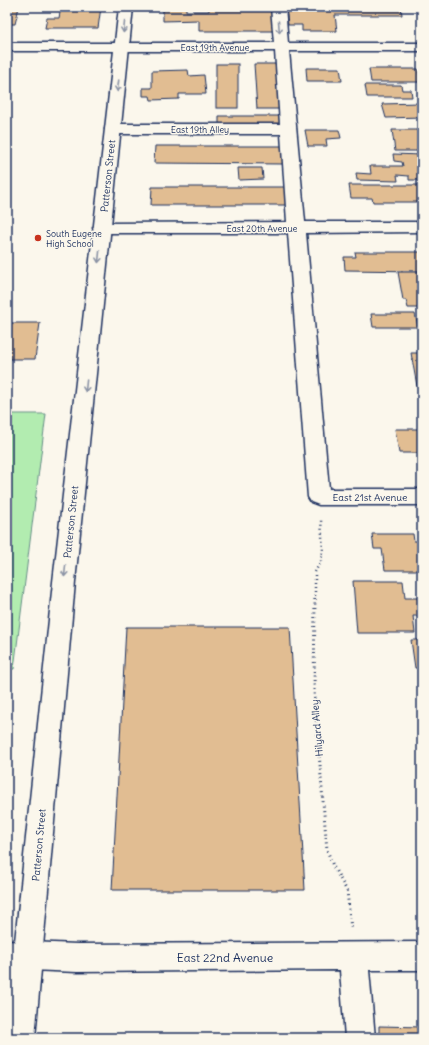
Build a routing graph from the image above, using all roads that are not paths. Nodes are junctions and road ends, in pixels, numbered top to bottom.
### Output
1 (126, 7) edge
2 (278, 7) edge
3 (7, 47) edge
4 (122, 47) junction
5 (281, 47) junction
6 (422, 47) edge
7 (113, 129) junction
8 (288, 129) junction
9 (422, 227) edge
10 (102, 228) junction
11 (296, 228) junction
12 (422, 497) edge
13 (18, 955) edge
14 (353, 956) junction
15 (422, 956) edge
16 (20, 1038) edge
17 (360, 1038) edge

1 -> 4 main road, Patterson Street
2 -> 5 main road
3 - 4 main road, East 19th Avenue
4 - 5 main road, East 19th Avenue
4 -> 7 main road, Patterson Street
5 - 6 main road, East 19th Avenue
5 - 8 main road
7 - 8 main road, East 19th Alley
7 - 10 main road, Patterson Street
8 - 11 main road
9 - 11 main road, East 20th Avenue
10 - 11 main road, East 20th Avenue
10 -> 13 main road, Patterson Street
11 - 12 main road, East 21st Avenue
13 - 14 main road, East 22nd Avenue
13 - 16 main road, Patterson Street
14 - 15 main road, East 22nd Avenue
14 - 17 main road

